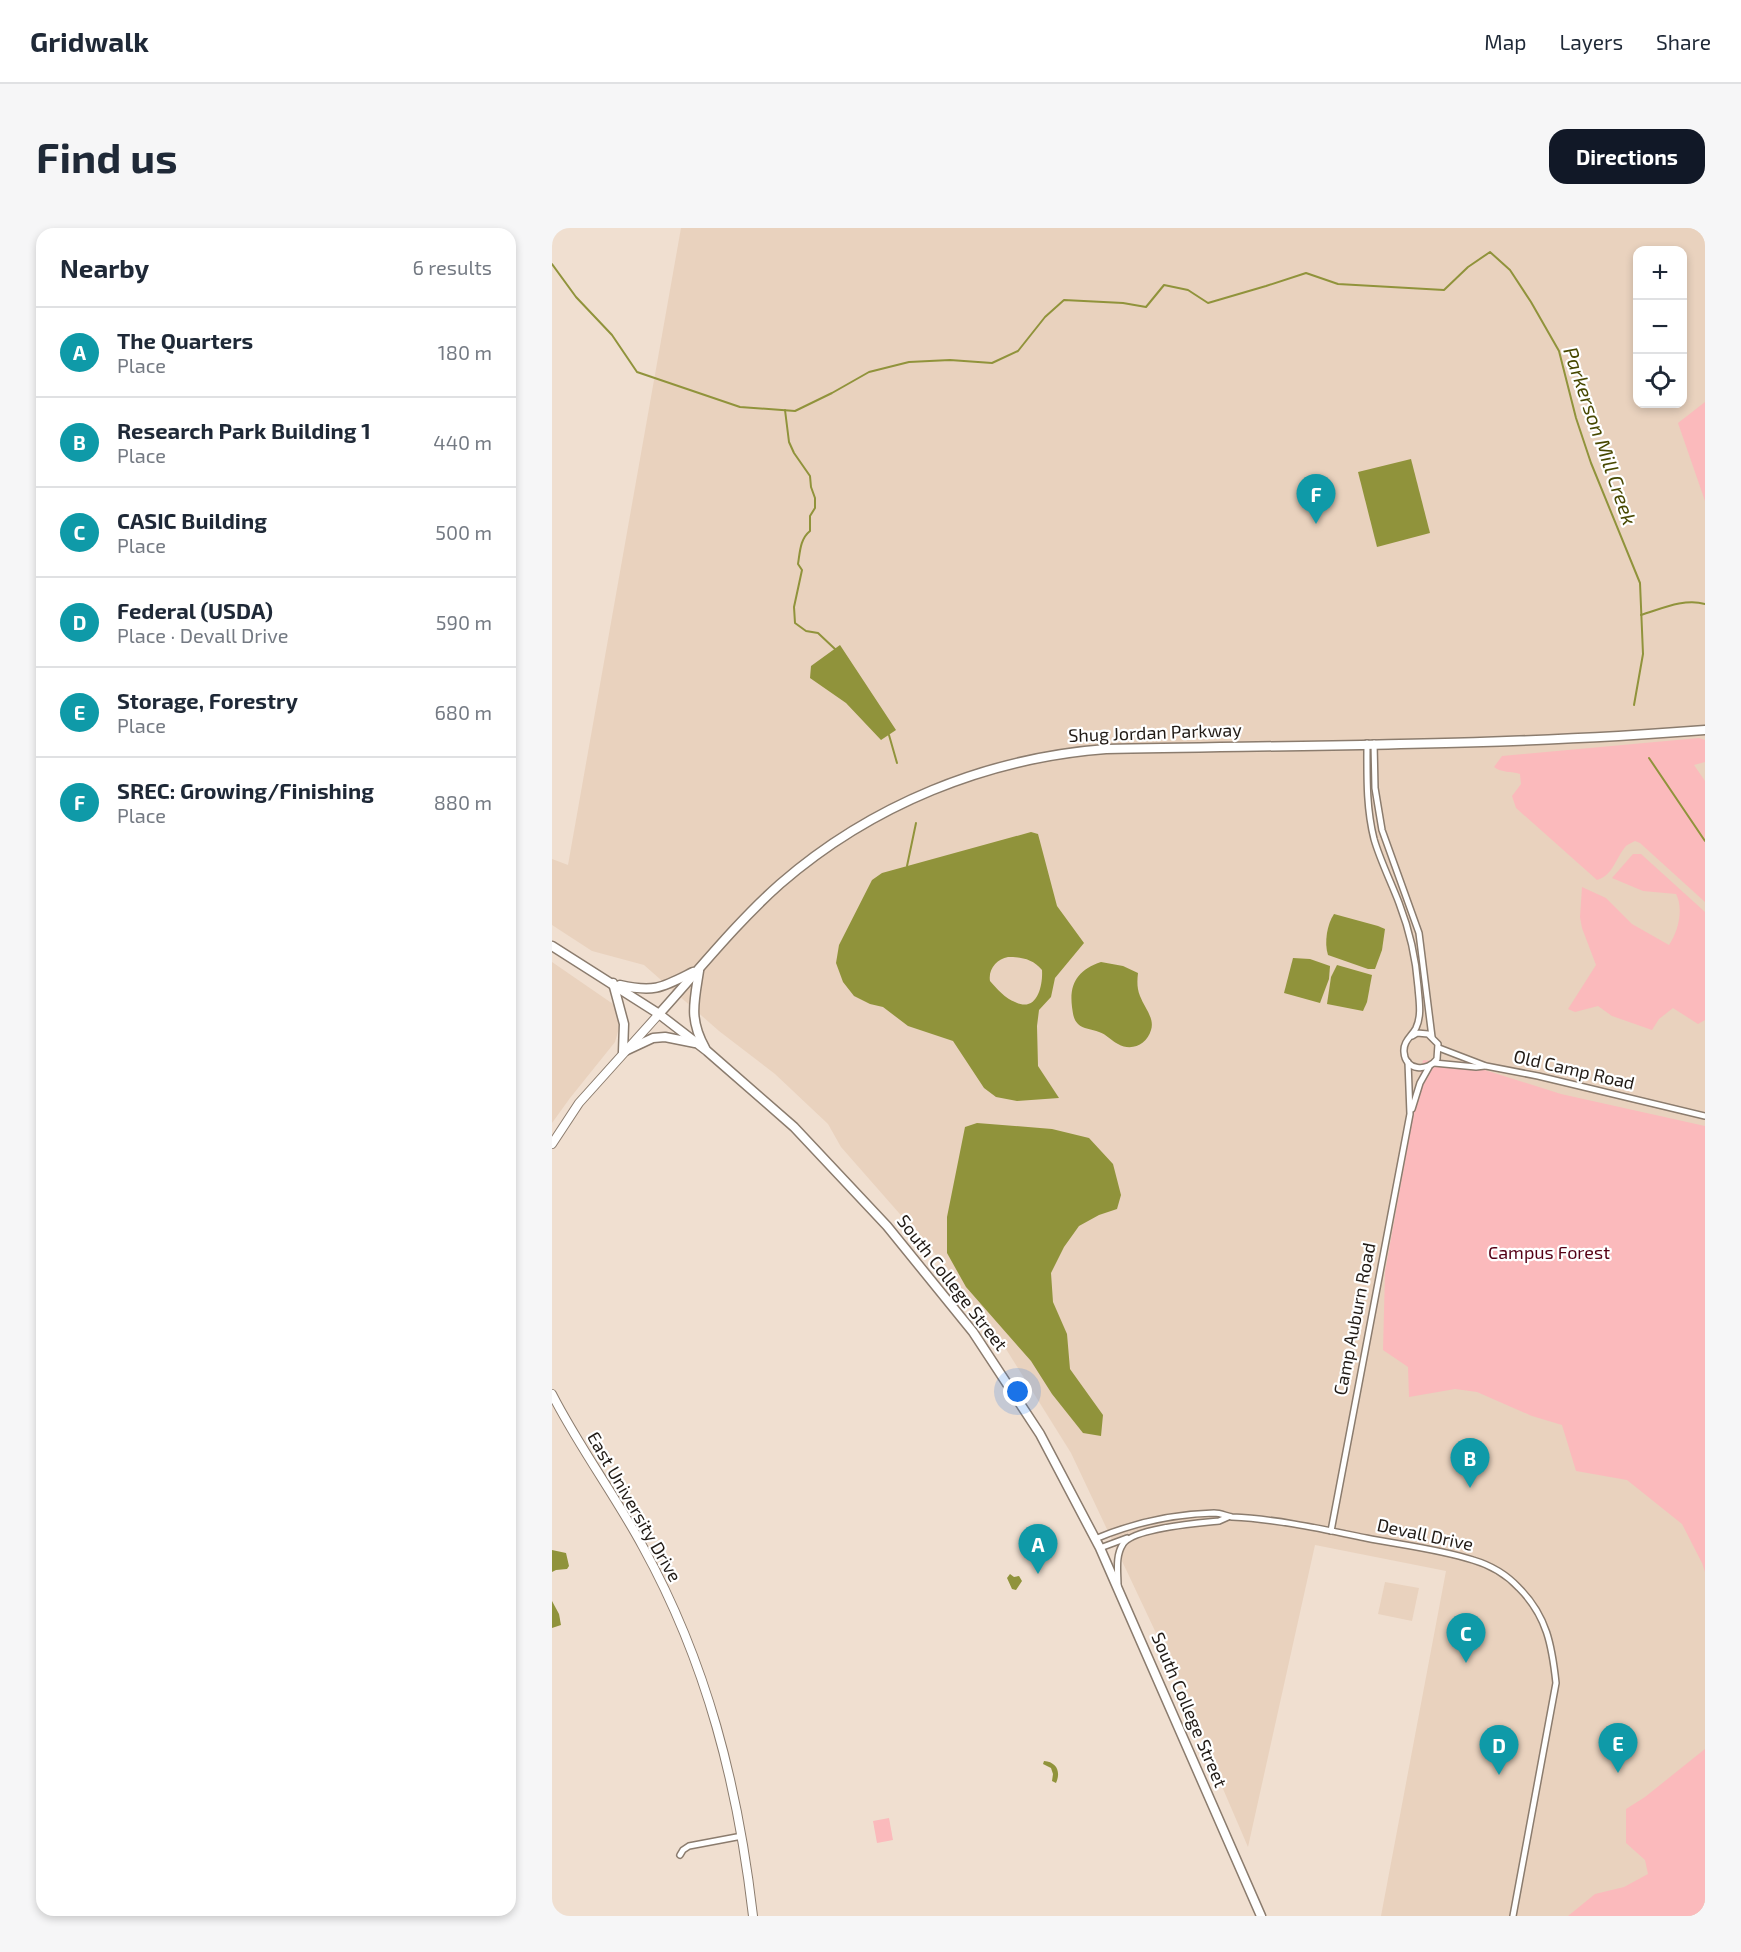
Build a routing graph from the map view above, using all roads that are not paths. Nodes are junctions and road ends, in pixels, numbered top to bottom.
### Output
1 (1705, 730) edge
2 (1371, 743) junction
3 (552, 946) edge
4 (699, 970) junction
5 (612, 983) junction
6 (659, 1014) junction
7 (1412, 1036) junction
8 (1432, 1037) junction
9 (696, 1043) junction
10 (1439, 1048) junction
11 (707, 1051) junction
12 (623, 1052) junction
13 (1408, 1062) junction
14 (1431, 1065) junction
15 (1486, 1066) junction
16 (1410, 1114) junction
17 (1705, 1116) edge
18 (552, 1144) edge
19 (552, 1394) edge
20 (1228, 1517) junction
21 (1330, 1531) junction
22 (1127, 1538) junction
23 (1095, 1539) junction
24 (1100, 1548) junction
25 (1118, 1587) junction
26 (742, 1836) junction
27 (680, 1855) dead end
28 (753, 1916) edge
29 (1261, 1916) edge
30 (1513, 1916) edge

1 - 2 main road, Shug Jordan Parkway
2 - 4 main road, Shug Jordan Parkway
2 - 7 street
2 - 8 street
3 - 5 main road, South College Street
4 - 5 main road
4 - 6 main road, Shug Jordan Parkway
4 - 11 main road
5 - 6 main road, South College Street
5 - 12 main road
6 - 9 main road, South College Street
6 - 12 main road
7 - 8 street
7 - 13 street
8 - 10 street
9 - 11 main road, South College Street
9 - 12 main road
10 - 14 street
10 - 15 street, Old Camp Road
11 - 23 main road, South College Street
12 - 18 main road
13 - 14 street
13 - 16 street, Camp Auburn Road
14 - 15 street, Old Camp Road
14 - 16 street, Camp Auburn Road
15 - 17 street, Old Camp Road
16 - 21 street, Camp Auburn Road
19 - 26 main road, East University Drive
20 - 21 street, Devall Drive
20 - 22 street
20 - 23 street
21 - 30 street, Devall Drive
22 - 24 street
22 - 25 street
23 - 24 main road, South College Street
24 - 25 main road, South College Street
25 - 29 main road, South College Street
26 - 27 street
26 - 28 main road, East University Drive

